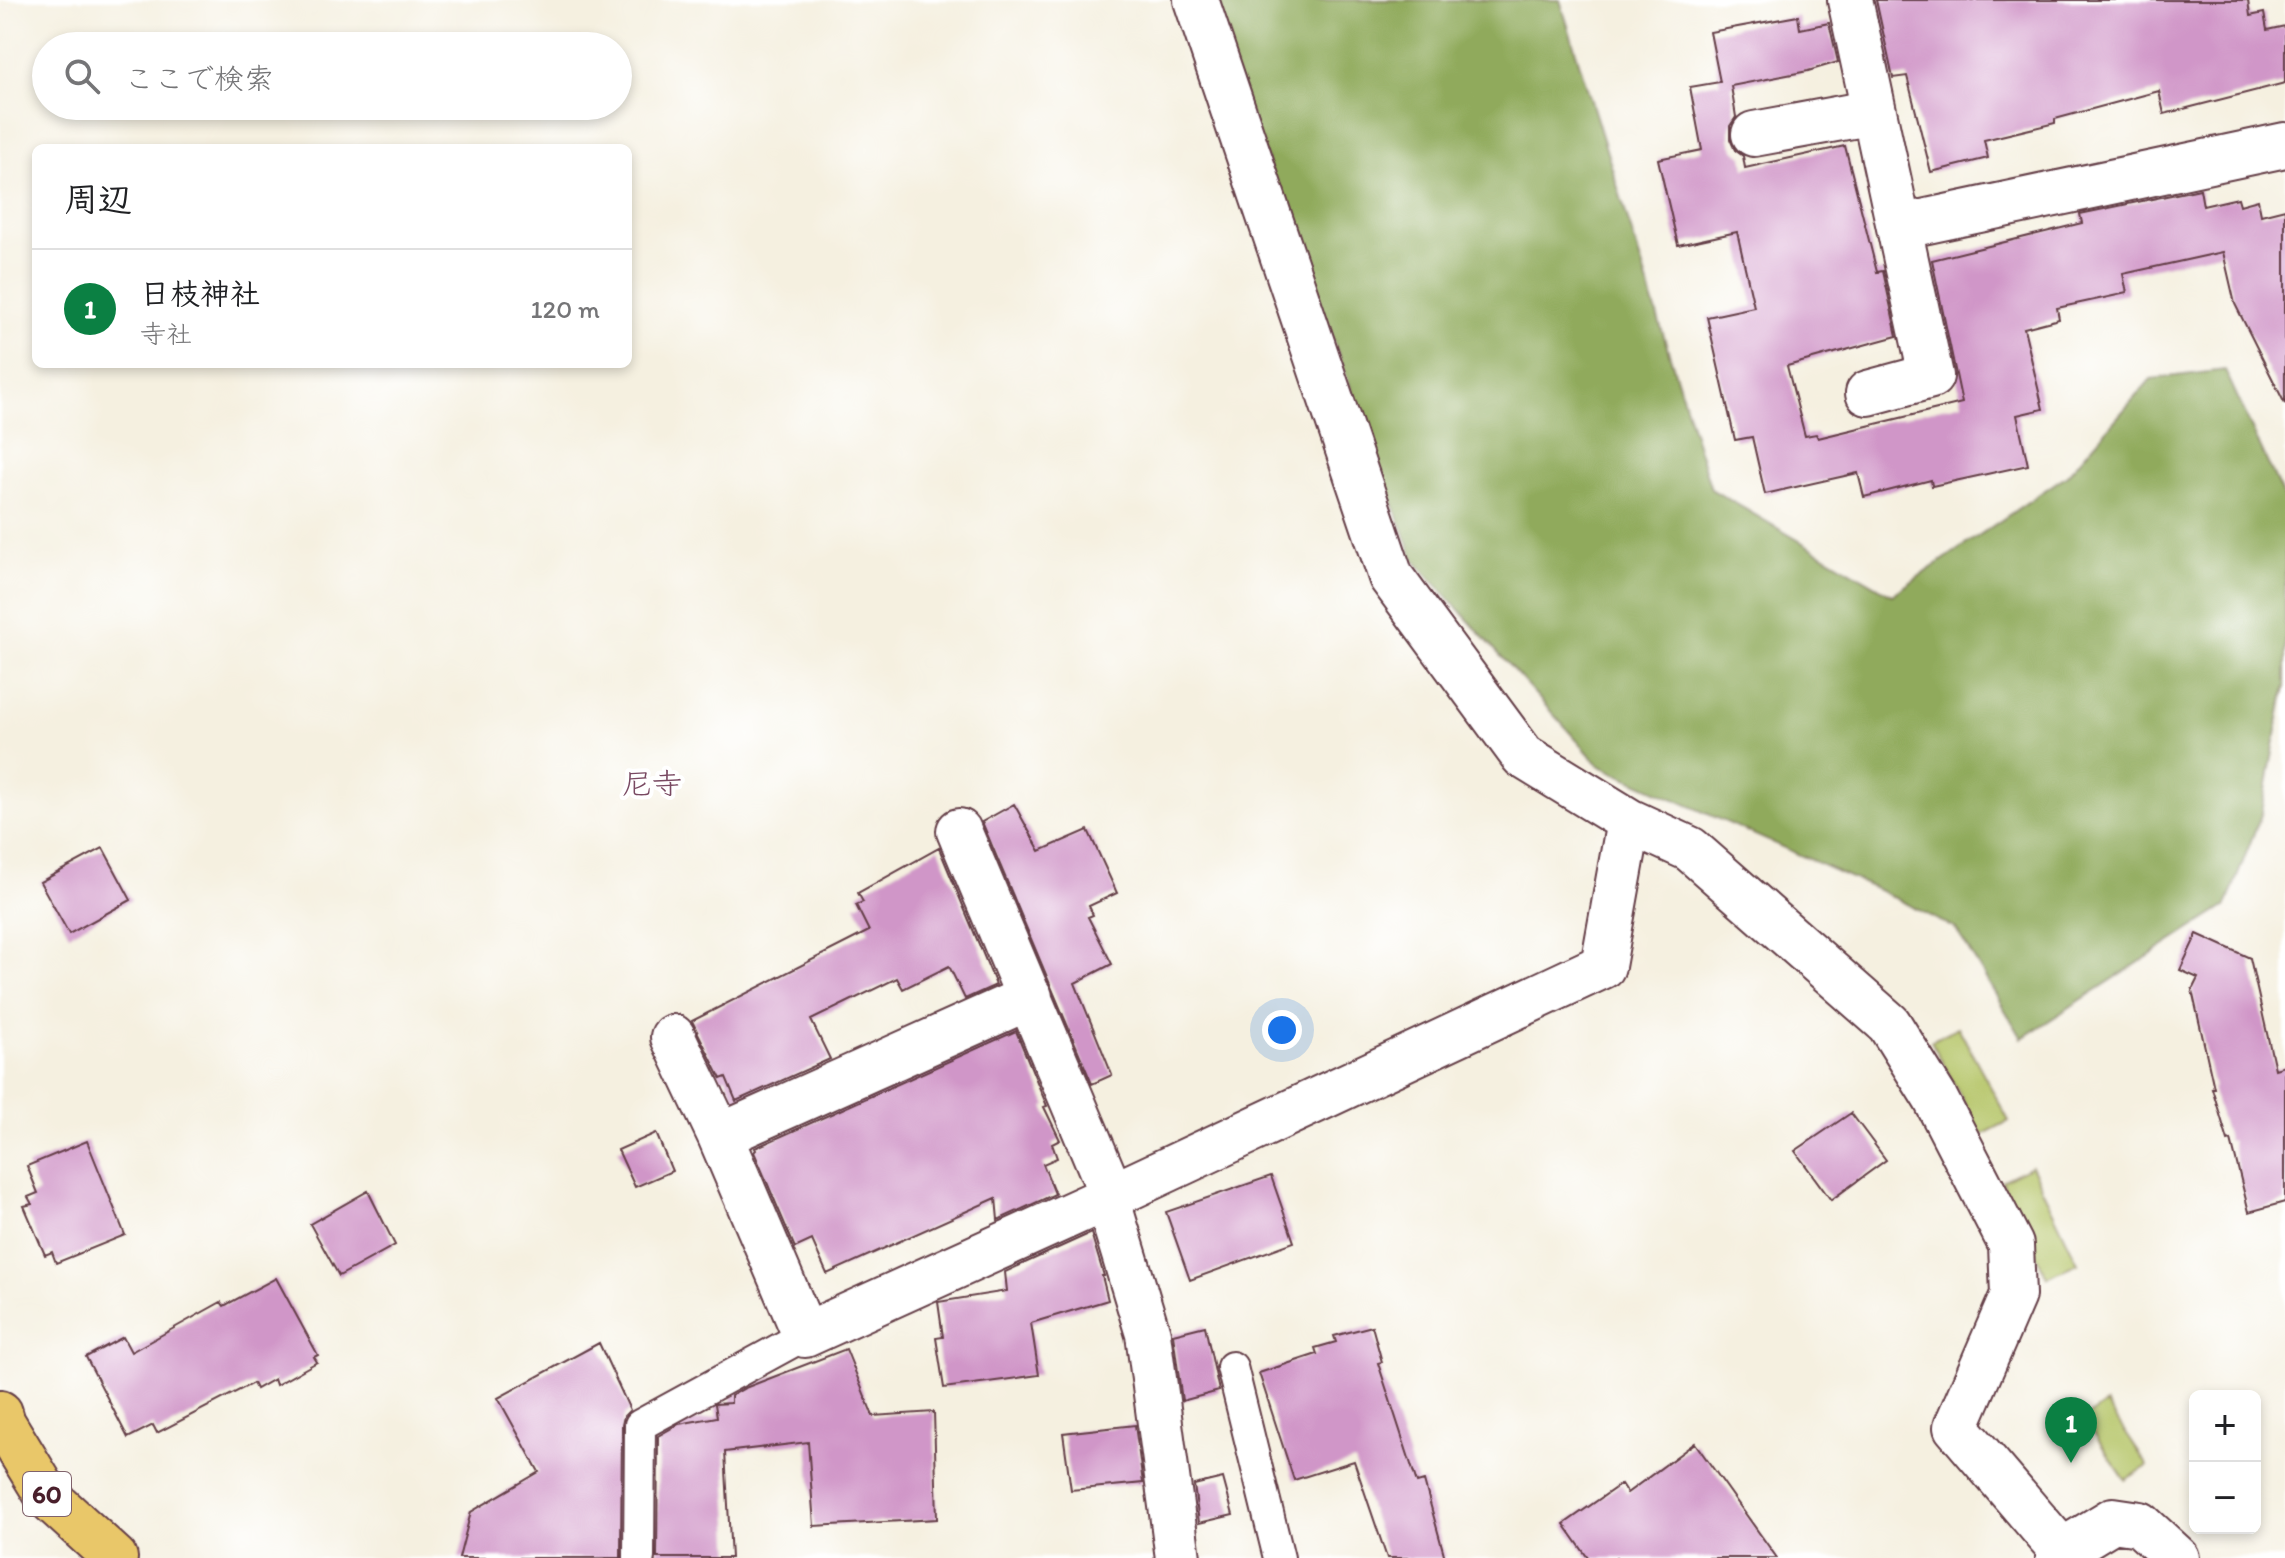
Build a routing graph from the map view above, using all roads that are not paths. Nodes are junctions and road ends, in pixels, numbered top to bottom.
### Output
1 (1196, 0) edge
2 (1850, 0) edge
3 (1874, 112) junction
4 (1754, 134) dead end
5 (2285, 145) edge
6 (1899, 227) junction
7 (1868, 393) dead end
8 (1629, 821) junction
9 (959, 831) dead end
10 (1030, 997) junction
11 (673, 1037) dead end
12 (720, 1136) junction
13 (1107, 1198) junction
14 (805, 1335) junction
15 (1232, 1367) dead end
16 (0, 1413) edge
17 (13, 1467) edge
18 (2060, 1555) edge
19 (115, 1558) edge
20 (639, 1558) edge
21 (1178, 1558) edge
22 (1279, 1558) edge
23 (2177, 1558) edge

1 - 8 street
2 - 3 street
3 - 4 street
3 - 6 street
5 - 6 street
6 - 7 street
8 - 13 street
8 - 18 street
9 - 10 street
10 - 12 street
10 - 13 street
11 - 12 street
12 - 14 street
13 - 14 street
13 - 21 street
14 - 20 lane
15 - 22 lane
16 - 17 main road, 60
17 - 19 main road, 60
18 - 23 street

